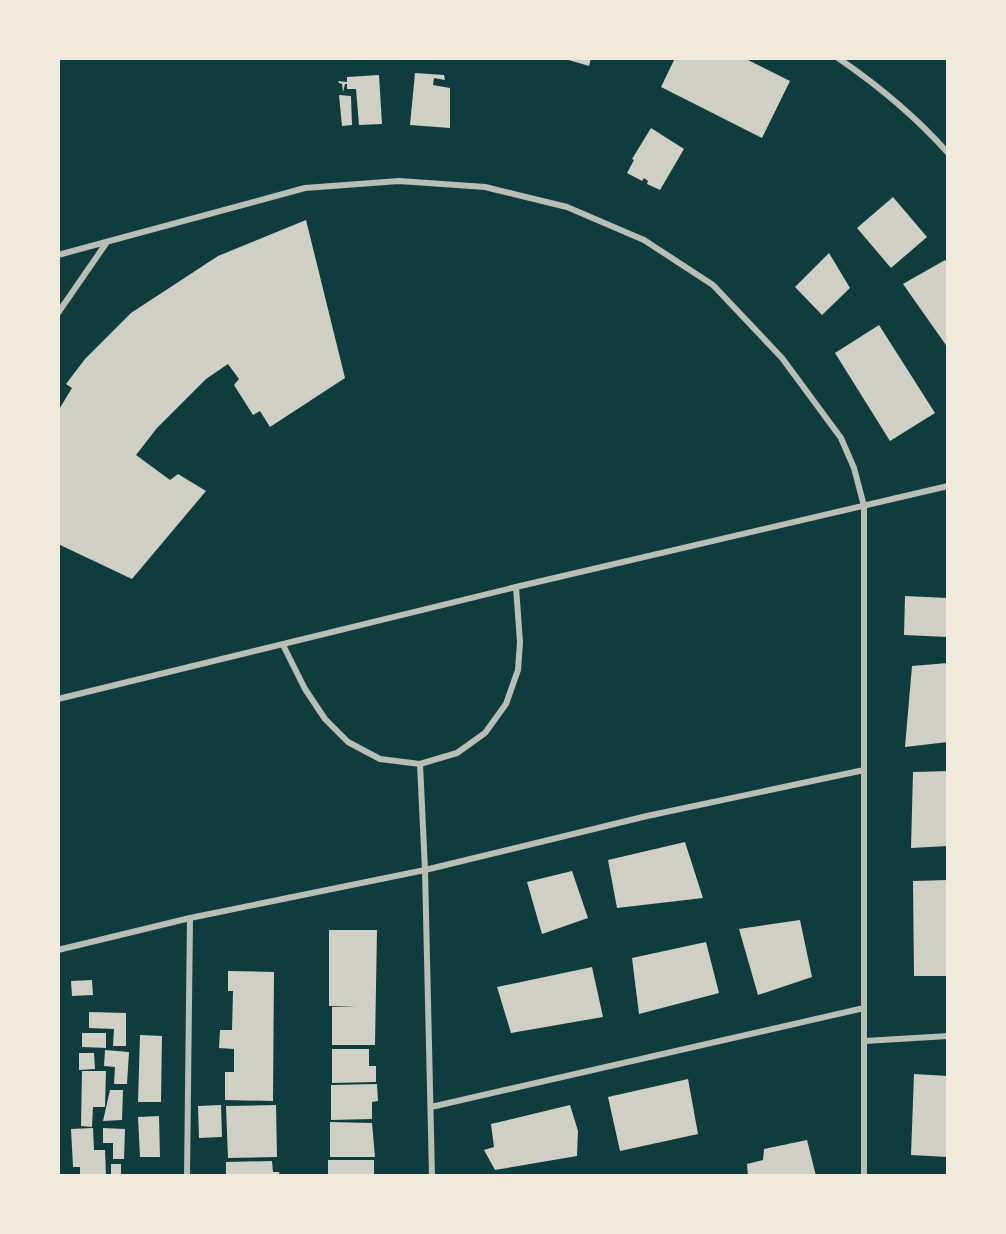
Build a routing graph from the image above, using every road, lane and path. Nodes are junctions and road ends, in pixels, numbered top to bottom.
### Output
1 (838, 58) edge
2 (948, 153) edge
3 (108, 241) junction
4 (58, 255) edge
5 (58, 313) edge
6 (948, 486) edge
7 (864, 506) junction
8 (516, 587) junction
9 (283, 645) junction
10 (58, 699) edge
11 (420, 764) junction
12 (864, 770) junction
13 (425, 870) junction
14 (190, 918) junction
15 (58, 950) edge
16 (864, 1008) junction
17 (948, 1036) edge
18 (865, 1041) junction
19 (431, 1107) junction
20 (187, 1176) edge
21 (432, 1176) edge
22 (864, 1176) edge

1 - 2 street
3 - 4 street
3 - 5 street
3 - 7 street
6 - 7 street
7 - 8 street
7 - 12 street
8 - 9 street
8 - 11 street
9 - 10 street
9 - 11 street
11 - 13 street
12 - 13 street
12 - 16 street
13 - 14 street
13 - 19 street
14 - 15 street
14 - 20 street
16 - 18 street
16 - 19 street
17 - 18 street
18 - 22 street
19 - 21 street

